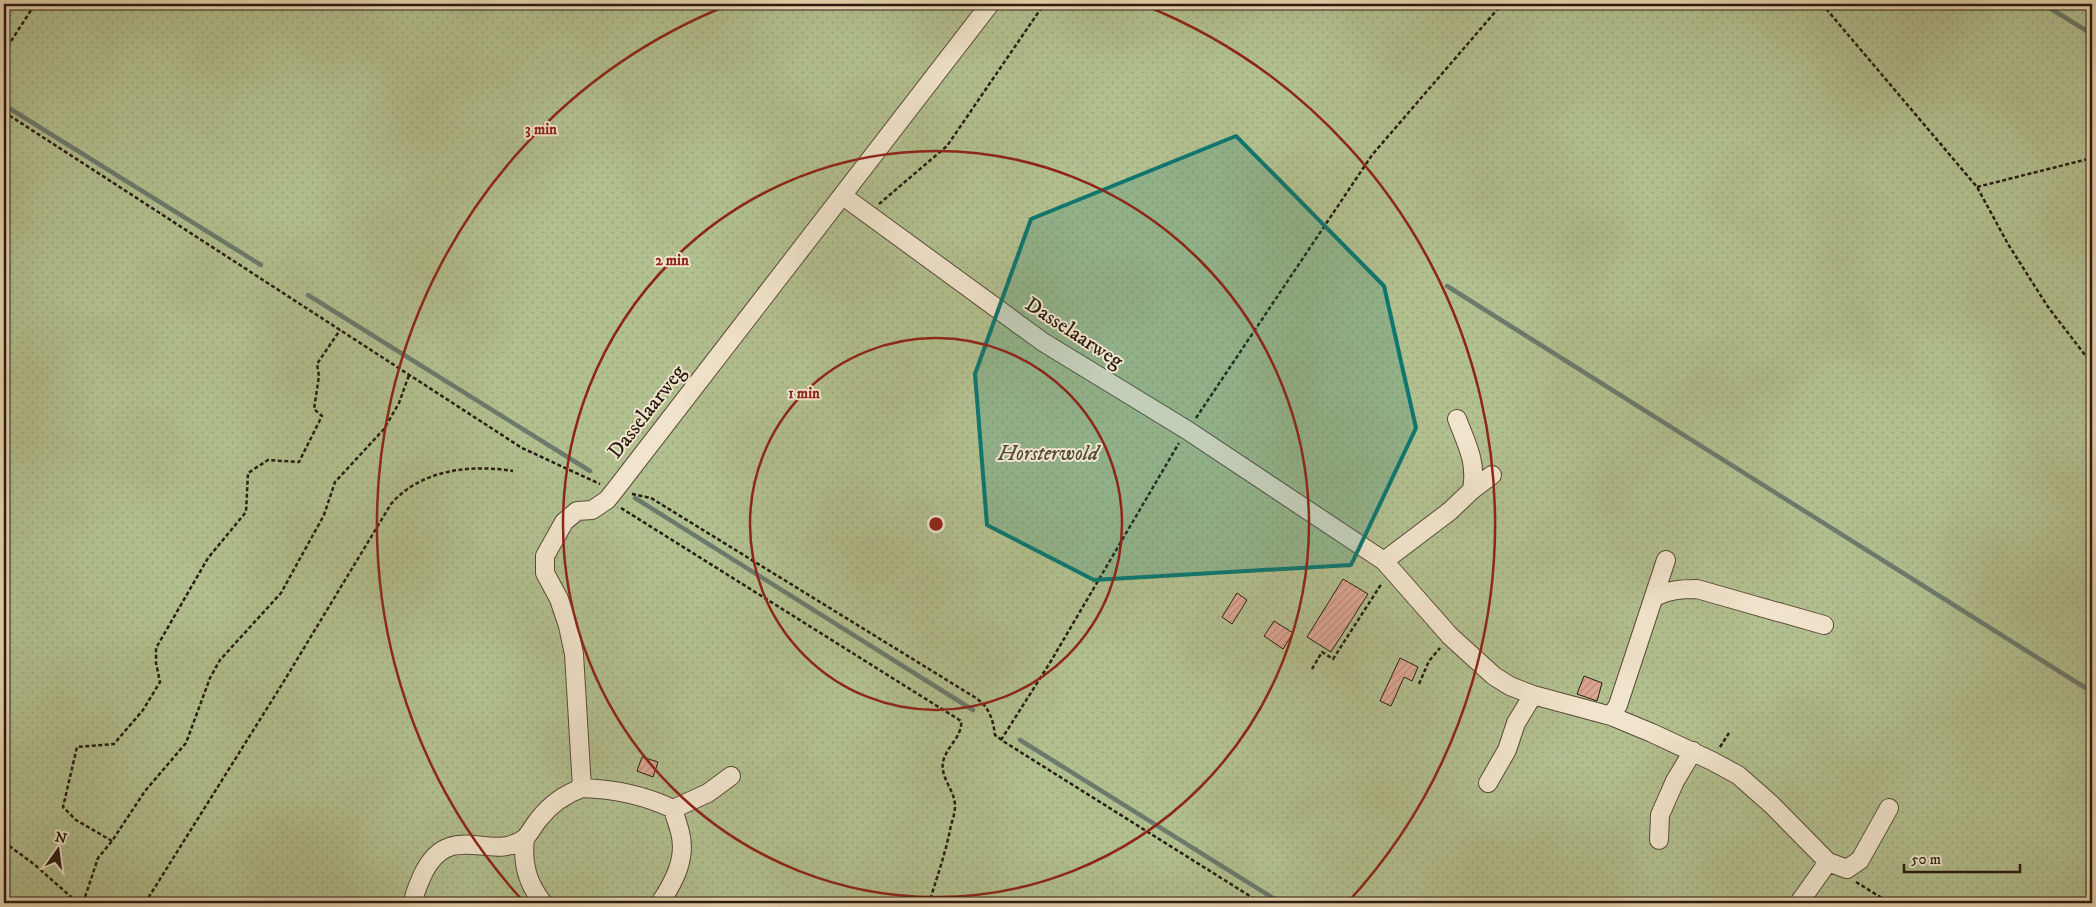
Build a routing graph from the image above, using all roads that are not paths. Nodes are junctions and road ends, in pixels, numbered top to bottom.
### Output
1 (990, 4) edge
2 (843, 196) junction
3 (1457, 420) dead end
4 (1492, 475) dead end
5 (1472, 490) junction
6 (1666, 560) dead end
7 (1388, 566) junction
8 (1654, 596) junction
9 (1824, 625) dead end
10 (1533, 695) junction
11 (1611, 716) junction
12 (1693, 751) junction
13 (731, 776) dead end
14 (1488, 783) dead end
15 (582, 788) junction
16 (1889, 808) dead end
17 (673, 809) junction
18 (525, 838) junction
19 (1659, 840) dead end
20 (1828, 862) junction
21 (413, 903) edge
22 (540, 903) edge
23 (660, 903) edge
24 (1799, 903) edge

1 - 2 street, Dasselaarweg
2 - 7 street, Dasselaarweg
2 - 15 street, Dasselaarweg
3 - 5 street
4 - 5 street
5 - 7 street
6 - 8 street
7 - 10 street, Dasselaarweg
8 - 9 street
8 - 11 street
10 - 11 street, Dasselaarweg
10 - 14 street
11 - 12 street, Dasselaarweg
12 - 19 street
12 - 20 street, Dasselaarweg
13 - 17 street
15 - 17 street
15 - 18 street
16 - 20 street
17 - 23 street
18 - 21 street
18 - 22 street
20 - 24 street

